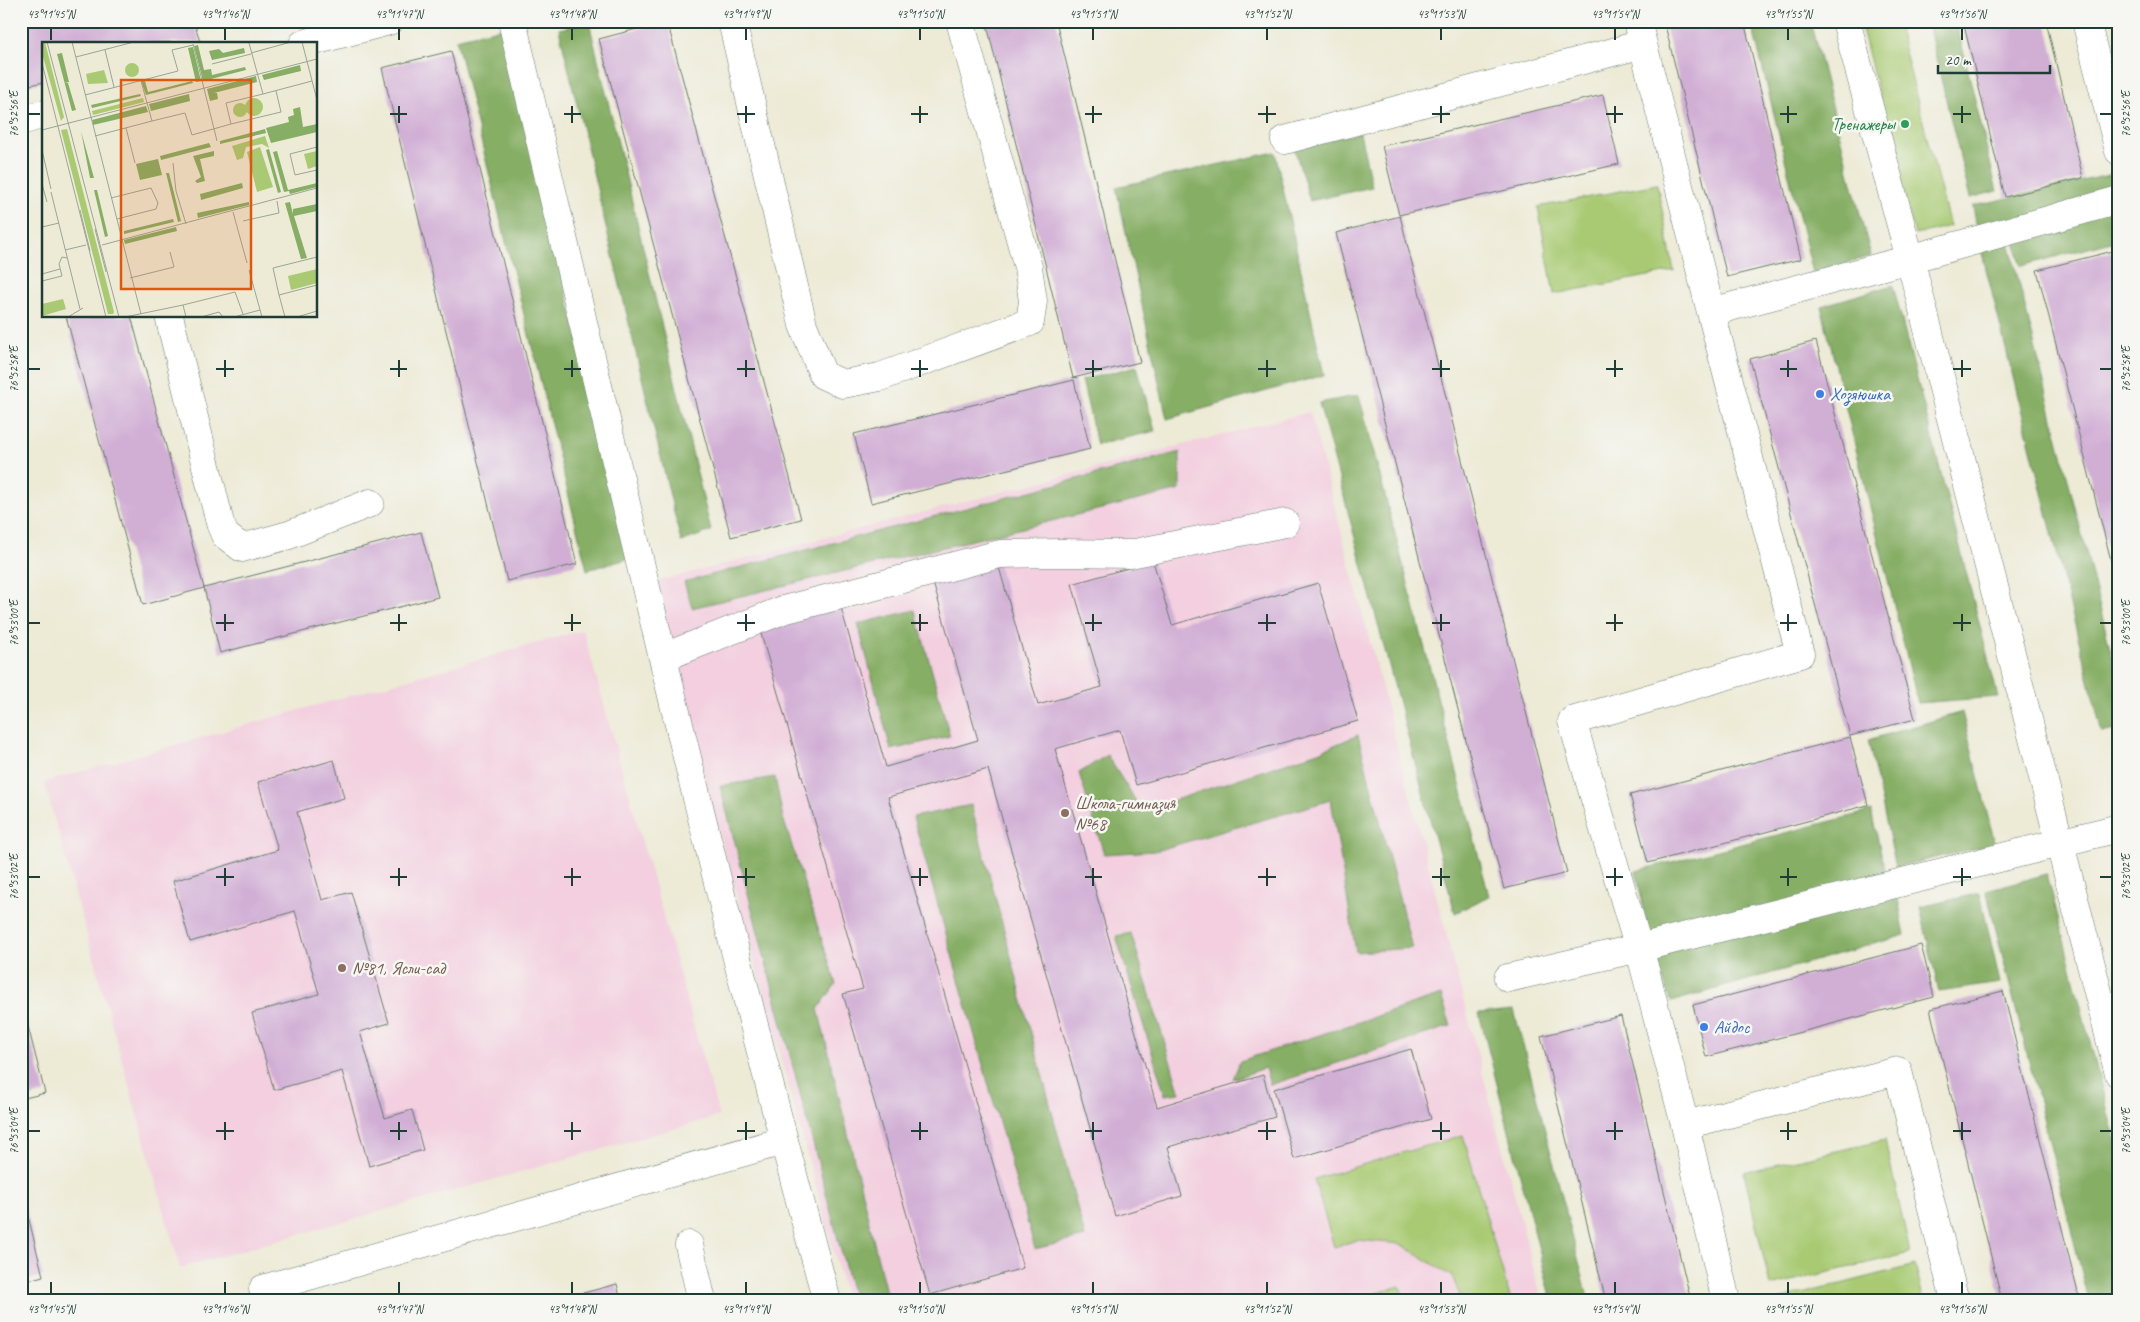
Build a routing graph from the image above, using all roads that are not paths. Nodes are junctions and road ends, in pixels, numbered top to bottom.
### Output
1 (389, 21) edge
2 (512, 21) edge
3 (732, 21) edge
4 (960, 21) edge
5 (1846, 21) edge
6 (2086, 21) edge
7 (1640, 32) edge
8 (310, 42) edge
9 (42, 115) edge
10 (21, 121) edge
11 (1285, 140) dead end
12 (2119, 151) edge
13 (2119, 200) edge
14 (1910, 259) junction
15 (1711, 312) junction
16 (169, 318) edge
17 (370, 503) dead end
18 (1285, 523) dead end
19 (664, 657) junction
20 (2119, 828) edge
21 (2060, 842) junction
22 (1639, 948) junction
23 (1508, 978) dead end
24 (2119, 1074) edge
25 (1685, 1125) junction
26 (783, 1141) junction
27 (689, 1245) dead end
28 (263, 1289) dead end
29 (702, 1301) edge
30 (827, 1301) edge
31 (1726, 1301) edge
32 (1956, 1301) edge

1 - 8 street
2 - 19 street
3 - 4 street
5 - 14 street
6 - 12 street
7 - 11 street
7 - 15 street
9 - 10 street
13 - 14 street
14 - 15 street
14 - 21 street
15 - 22 street
16 - 17 street
18 - 19 street
19 - 26 street
20 - 21 street
21 - 22 street
21 - 24 street
22 - 23 street
22 - 25 street
25 - 31 street
25 - 32 street
26 - 28 street
26 - 30 street
27 - 29 street

